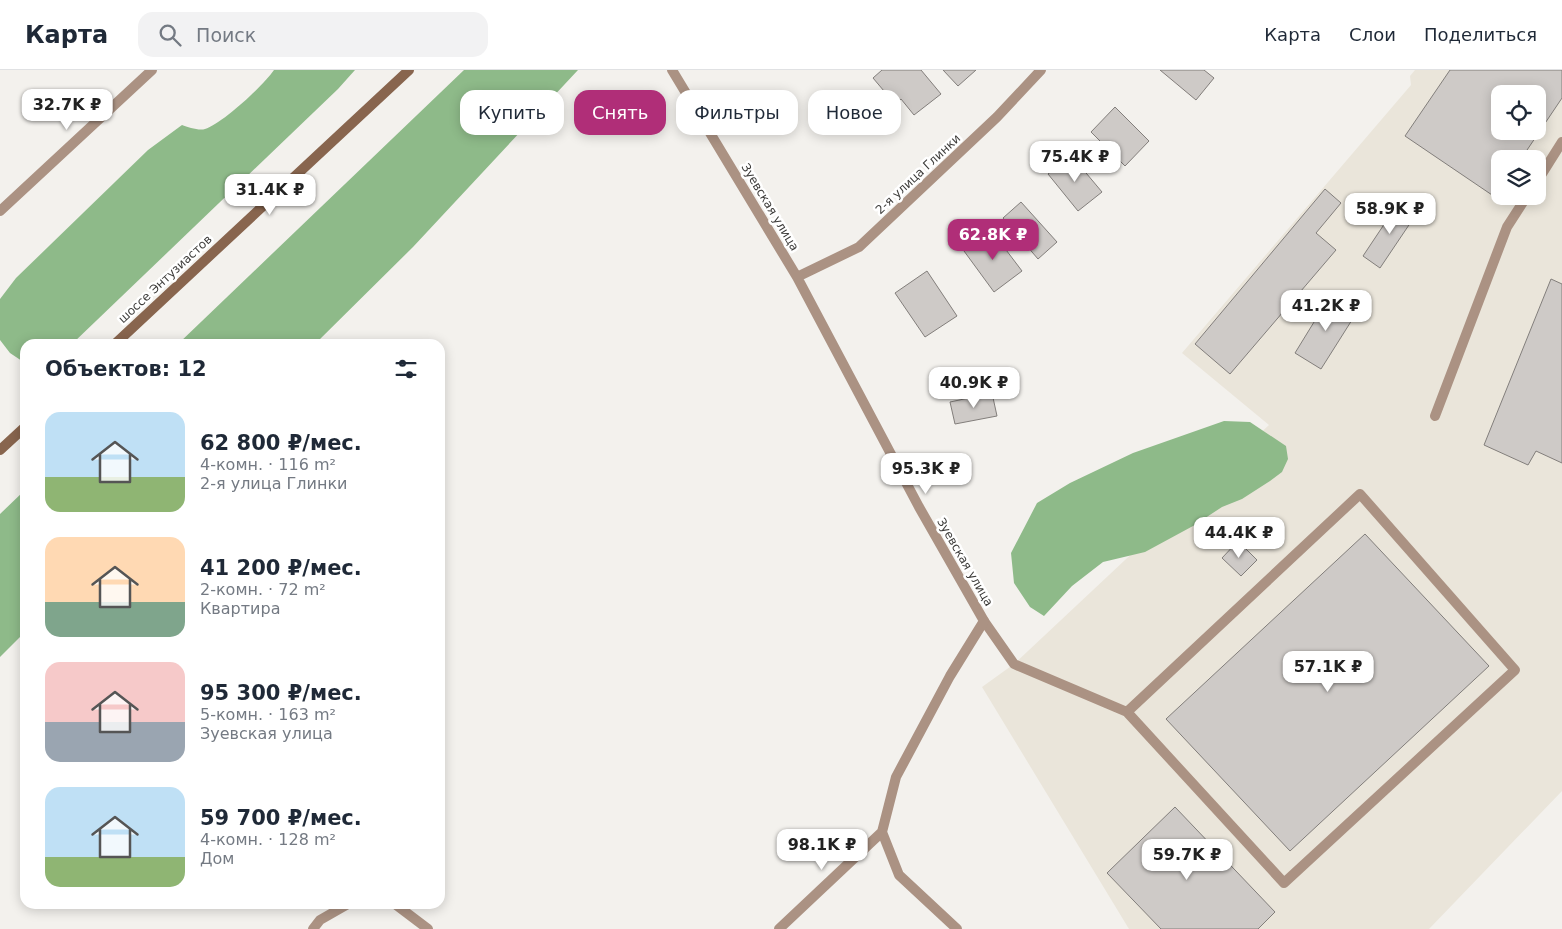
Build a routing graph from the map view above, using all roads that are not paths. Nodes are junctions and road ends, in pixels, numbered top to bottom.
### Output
1 (152, 70) edge
2 (672, 70) edge
3 (1041, 70) edge
4 (406, 71) edge
5 (1562, 142) edge
6 (1546, 167) edge
7 (1521, 205) edge
8 (0, 211) edge
9 (797, 277) junction
10 (119, 339) edge
11 (1435, 416) dead end
12 (20, 432) edge
13 (0, 450) edge
14 (984, 621) junction
15 (1127, 712) junction
16 (882, 832) junction
17 (339, 909) edge
18 (402, 909) edge
19 (312, 929) edge
20 (428, 929) edge
21 (780, 929) edge
22 (957, 929) edge

1 - 8 street
2 - 9 street, Зуевская улица
3 - 9 street, 2-я улица Глинки
4 - 10 main road, шоссе Энтузиастов
5 - 6 street
7 - 11 street
9 - 14 street, Зуевская улица
12 - 13 main road
14 - 15 street
14 - 16 street, Зуевская улица
15 - 15 street
16 - 21 street
16 - 22 street
17 - 19 street
18 - 20 street

